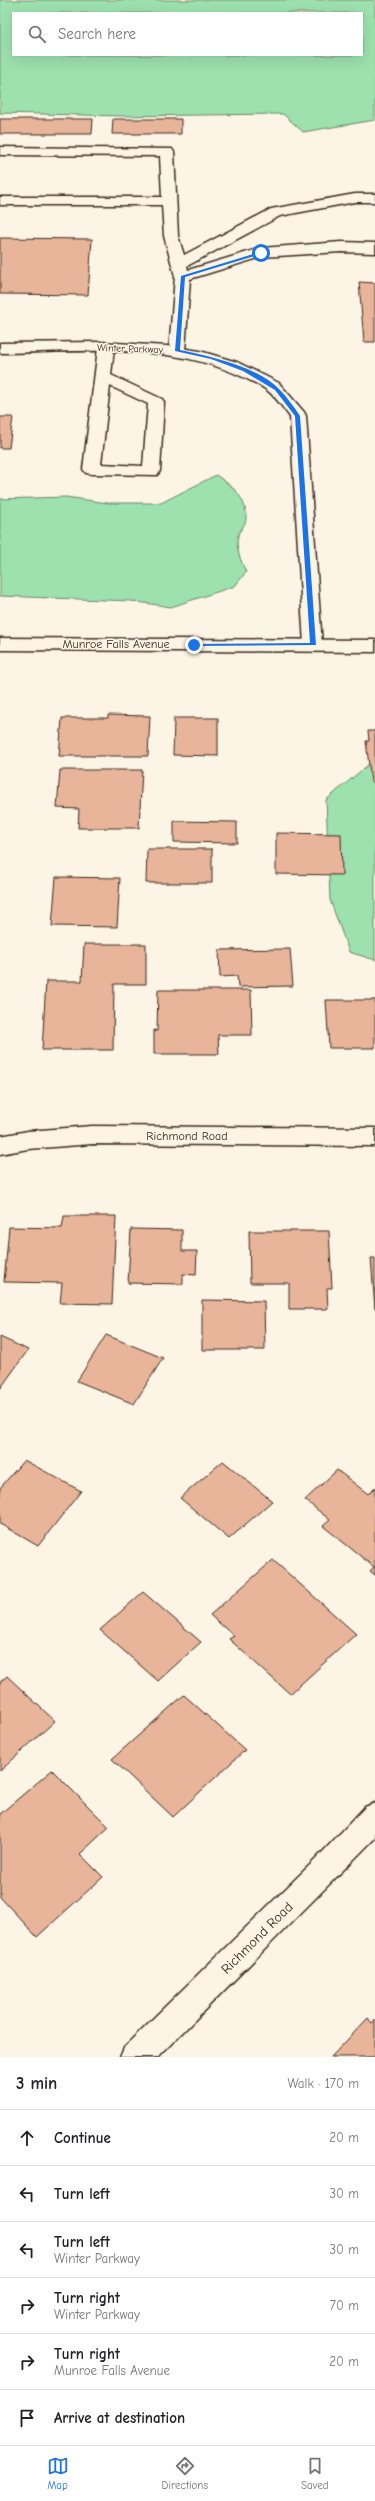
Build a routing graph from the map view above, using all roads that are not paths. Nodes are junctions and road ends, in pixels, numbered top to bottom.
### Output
1 (0, 151) edge
2 (375, 198) edge
3 (0, 201) edge
4 (169, 201) junction
5 (375, 248) edge
6 (181, 270) junction
7 (0, 348) edge
8 (106, 348) junction
9 (177, 351) junction
10 (103, 377) junction
11 (0, 644) edge
12 (313, 645) junction
13 (375, 646) edge
14 (375, 1137) edge
15 (0, 1145) edge
16 (375, 1817) edge
17 (136, 2057) edge

1 - 4 street
2 - 6 street
3 - 4 street
4 - 6 street
5 - 6 street
6 - 9 street
7 - 8 street, Winter Parkway
8 - 9 street, Winter Parkway
8 - 10 street
9 - 12 street, Winter Parkway
10 - 10 street
11 - 12 street, Munroe Falls Avenue
12 - 13 street, Munroe Falls Avenue
14 - 15 street, Richmond Road
16 - 17 street, Richmond Road

